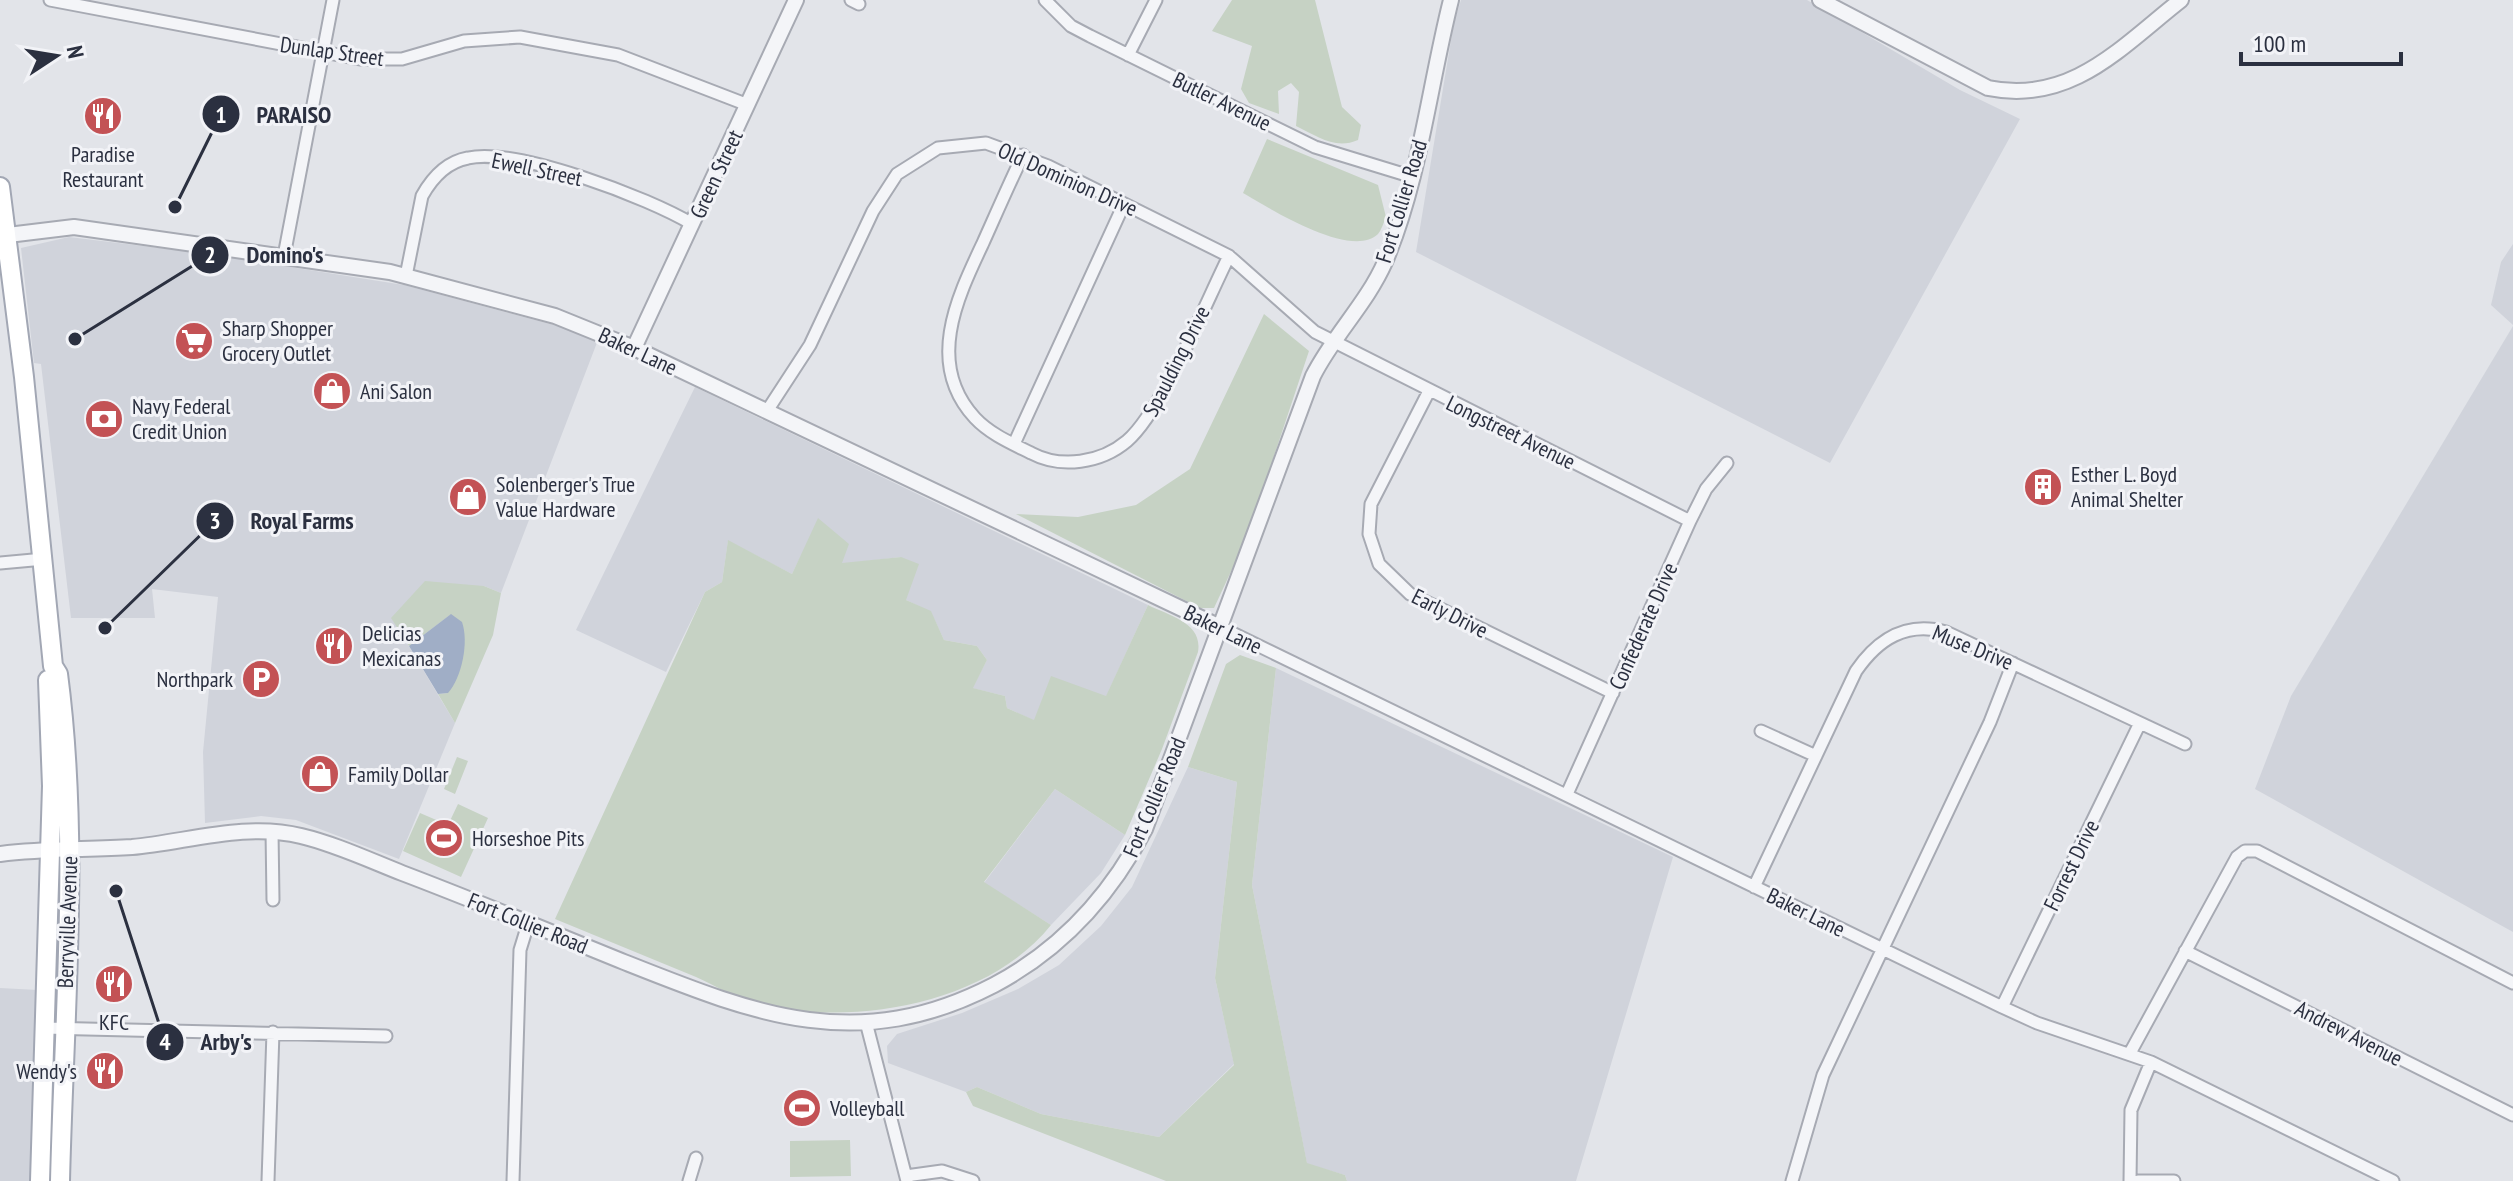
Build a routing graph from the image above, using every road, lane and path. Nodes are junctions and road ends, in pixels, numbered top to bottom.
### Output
1 (50, 0) edge
2 (333, 0) edge
3 (796, 0) edge
4 (1045, 0) edge
5 (1156, 0) edge
6 (1451, 0) edge
7 (1820, 0) edge
8 (2181, 0) edge
9 (323, 53) junction
10 (1128, 55) junction
11 (748, 105) junction
12 (1023, 155) junction
13 (1413, 177) junction
14 (0, 187) edge
15 (1124, 204) junction
16 (692, 224) junction
17 (8, 235) junction
18 (284, 256) junction
19 (1229, 256) junction
20 (406, 276) junction
21 (7, 290) edge
22 (1332, 342) junction
23 (634, 348) junction
24 (1429, 391) junction
25 (767, 411) junction
26 (1014, 444) junction
27 (1727, 463) dead end
28 (1690, 521) junction
29 (44, 559) junction
30 (0, 563) edge
31 (1220, 627) junction
32 (2013, 663) junction
33 (1613, 693) junction
34 (2140, 723) junction
35 (1761, 731) dead end
36 (2185, 744) dead end
37 (1816, 756) junction
38 (1567, 794) junction
39 (272, 831) junction
40 (60, 850) junction
41 (0, 854) edge
42 (1754, 887) junction
43 (273, 900) dead end
44 (528, 924) junction
45 (1881, 949) junction
46 (2185, 951) junction
47 (2513, 983) edge
48 (2002, 1007) junction
49 (866, 1022) junction
50 (44, 1028) junction
51 (64, 1028) junction
52 (273, 1032) junction
53 (386, 1036) dead end
54 (2130, 1053) junction
55 (2151, 1062) junction
56 (2513, 1115) edge
57 (696, 1158) dead end
58 (907, 1179) edge
59 (40, 1181) edge
60 (60, 1181) edge
61 (268, 1181) edge
62 (513, 1181) edge
63 (689, 1181) edge
64 (973, 1181) edge
65 (1792, 1181) edge
66 (2130, 1181) edge
67 (2138, 1181) edge
68 (2174, 1181) edge
69 (2393, 1181) edge

1 - 9 street, Dunlap Street
2 - 9 street
3 - 11 street, Green Street
4 - 10 street, Butler Avenue
5 - 10 street
6 - 13 street, Fort Collier Road
7 - 8 street
9 - 11 street, Dunlap Street
9 - 18 street
10 - 13 street, Butler Avenue
11 - 16 street, Green Street
12 - 15 street, Old Dominion Drive
12 - 25 street, Old Dominion Drive
12 - 26 street, Spaulding Drive
13 - 22 street, Fort Collier Road
14 - 17 main road, Berryville Avenue
15 - 19 street, Old Dominion Drive
15 - 26 street
16 - 20 street, Ewell Street
16 - 23 street, Green Street
17 - 18 street, Baker Lane
17 - 21 main road, Berryville Avenue
18 - 20 street, Baker Lane
19 - 22 street, Old Dominion Drive
19 - 26 street, Spaulding Drive
20 - 23 street, Baker Lane
21 - 29 main road, Berryville Avenue
22 - 24 street, Longstreet Avenue
22 - 31 street, Fort Collier Road
23 - 25 street, Baker Lane
24 - 28 street, Longstreet Avenue
24 - 33 street, Early Drive
25 - 31 street, Baker Lane
27 - 28 street, Confederate Drive
28 - 33 street, Confederate Drive
29 - 30 street
29 - 40 main road, Berryville Avenue
31 - 38 street, Baker Lane
31 - 49 street, Fort Collier Road
32 - 34 street, Muse Drive
32 - 37 street, Muse Drive
32 - 45 street
33 - 38 street, Confederate Drive
34 - 36 street, Muse Drive
34 - 48 street, Forrest Drive
35 - 37 street
37 - 42 street, Muse Drive
38 - 42 street, Baker Lane
39 - 40 street, Fort Collier Road
39 - 43 street
39 - 44 street, Fort Collier Road
40 - 41 street, Fort Collier Road
40 - 50 main road, Berryville Avenue
40 - 51 main road, Berryville Avenue
42 - 45 street, Baker Lane
44 - 49 street, Fort Collier Road
44 - 62 street
45 - 48 street, Baker Lane
45 - 65 street
46 - 47 street
46 - 54 street
46 - 56 street, Andrew Avenue
48 - 54 street, Baker Lane
49 - 58 street
50 - 51 street
50 - 59 main road, Berryville Avenue
51 - 52 street
51 - 60 main road, Berryville Avenue
52 - 53 street
52 - 61 street
54 - 55 street, Baker Lane
55 - 66 street
55 - 69 street, Baker Lane
57 - 63 street
58 - 64 street
67 - 68 street

